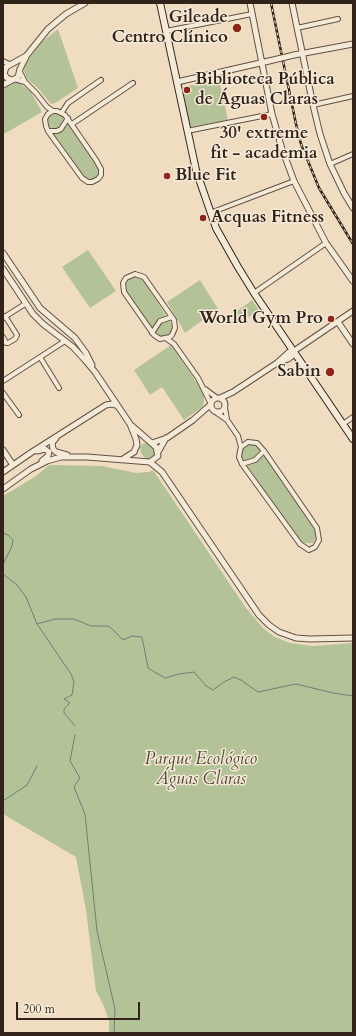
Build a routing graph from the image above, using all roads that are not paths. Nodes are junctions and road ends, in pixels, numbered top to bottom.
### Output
1 (85, 3) edge
2 (160, 3) edge
3 (250, 3) edge
4 (298, 3) edge
5 (292, 4) edge
6 (252, 14) junction
7 (338, 19) dead end
8 (297, 28) junction
9 (166, 31) junction
10 (353, 44) edge
11 (302, 54) junction
12 (27, 55) junction
13 (3, 62) edge
14 (262, 63) junction
15 (11, 64) junction
16 (20, 70) junction
17 (4, 73) edge
18 (13, 80) junction
19 (101, 80) dead end
20 (26, 82) junction
21 (177, 82) junction
22 (133, 83) dead end
23 (3, 86) edge
24 (353, 96) edge
25 (313, 105) junction
26 (47, 108) junction
27 (53, 111) junction
28 (62, 112) junction
29 (48, 114) junction
30 (272, 114) junction
31 (68, 118) junction
32 (72, 124) junction
33 (48, 131) junction
34 (186, 131) junction
35 (353, 154) edge
36 (330, 164) junction
37 (294, 181) junction
38 (353, 208) edge
39 (210, 213) junction
40 (326, 243) junction
41 (3, 253) edge
42 (3, 269) edge
43 (21, 281) junction
44 (353, 281) edge
45 (14, 286) junction
46 (254, 293) junction
47 (25, 304) junction
48 (353, 311) edge
49 (4, 317) edge
50 (172, 317) junction
51 (338, 322) junction
52 (152, 333) junction
53 (172, 335) junction
54 (3, 337) edge
55 (167, 339) junction
56 (65, 341) junction
57 (174, 344) junction
58 (353, 344) edge
59 (294, 352) junction
60 (40, 357) junction
61 (95, 372) junction
62 (3, 381) edge
63 (106, 387) junction
64 (59, 388) dead end
65 (205, 389) junction
66 (233, 392) junction
67 (3, 393) edge
68 (218, 398) junction
69 (210, 404) junction
70 (106, 405) junction
71 (119, 407) junction
72 (225, 407) junction
73 (216, 412) junction
74 (200, 414) junction
75 (19, 415) dead end
76 (353, 417) edge
77 (227, 420) junction
78 (130, 424) junction
79 (343, 424) junction
80 (61, 434) junction
81 (238, 436) junction
82 (167, 438) junction
83 (353, 439) edge
84 (248, 442) junction
85 (152, 443) junction
86 (241, 447) junction
87 (3, 450) edge
88 (264, 451) junction
89 (32, 452) junction
90 (158, 454) junction
91 (76, 456) junction
92 (122, 459) junction
93 (150, 462) junction
94 (242, 464) junction
95 (13, 465) junction
96 (31, 469) junction
97 (3, 472) edge
98 (162, 472) junction
99 (4, 488) edge
100 (353, 638) edge

1 - 12 street
2 - 9 main road
3 - 6 street
4 - 5 street
5 - 8 street
6 - 9 street
6 - 14 street
7 - 8 street
8 - 11 street
9 - 21 main road
10 - 11 street
11 - 14 street, bridge
11 - 25 street
12 - 15 street
12 - 16 street
13 - 15 street
14 - 21 street
14 - 30 street
15 - 16 street
15 - 17 street
16 - 18 street
16 - 20 street
17 - 18 street
18 - 20 street
18 - 23 street
19 - 28 street
20 - 26 street
21 - 34 main road
22 - 32 street
24 - 25 street
25 - 36 street
26 - 27 street
26 - 29 street
27 - 28 street
27 - 29 street
28 - 31 street
29 - 33 street
30 - 34 street
30 - 37 street
31 - 32 street
31 - 33 street
32 - 33 street
34 - 39 main road
35 - 36 street
36 - 38 street
37 - 39 street
37 - 40 street
39 - 46 main road
40 - 44 street
40 - 46 street
41 - 43 street
42 - 45 street
43 - 45 street
43 - 61 street
45 - 47 street
46 - 59 main road
47 - 49 street
47 - 56 street
48 - 51 street
49 - 54 street
50 - 52 street
50 - 52 street
50 - 53 street
51 - 58 street
51 - 59 street
52 - 55 street
53 - 55 street
53 - 57 street
55 - 57 street
56 - 60 street
56 - 61 street
57 - 65 street
59 - 66 street
59 - 79 main road
60 - 62 street
60 - 64 street
61 - 63 street
63 - 70 street
63 - 71 street
65 - 68 street
65 - 69 street
66 - 68 street
66 - 72 street
67 - 75 street
68 - 69 street
68 - 72 street
69 - 73 street
69 - 74 street
70 - 71 street
70 - 80 street
71 - 78 street
72 - 73 street
72 - 77 street
73 - 74 street
73 - 77 street
74 - 82 street
76 - 79 street
77 - 81 street
78 - 85 street
78 - 92 street
79 - 83 main road
80 - 89 street
80 - 91 street
81 - 84 street
81 - 86 street
82 - 85 street
82 - 90 street
84 - 86 street
84 - 88 street
85 - 90 street
86 - 94 street
87 - 95 street
88 - 94 street
88 - 94 street
89 - 95 street
89 - 96 street
90 - 93 street
90 - 98 street
91 - 92 street
91 - 96 street
92 - 93 street
93 - 98 street
95 - 97 street
96 - 99 street
98 - 100 street

